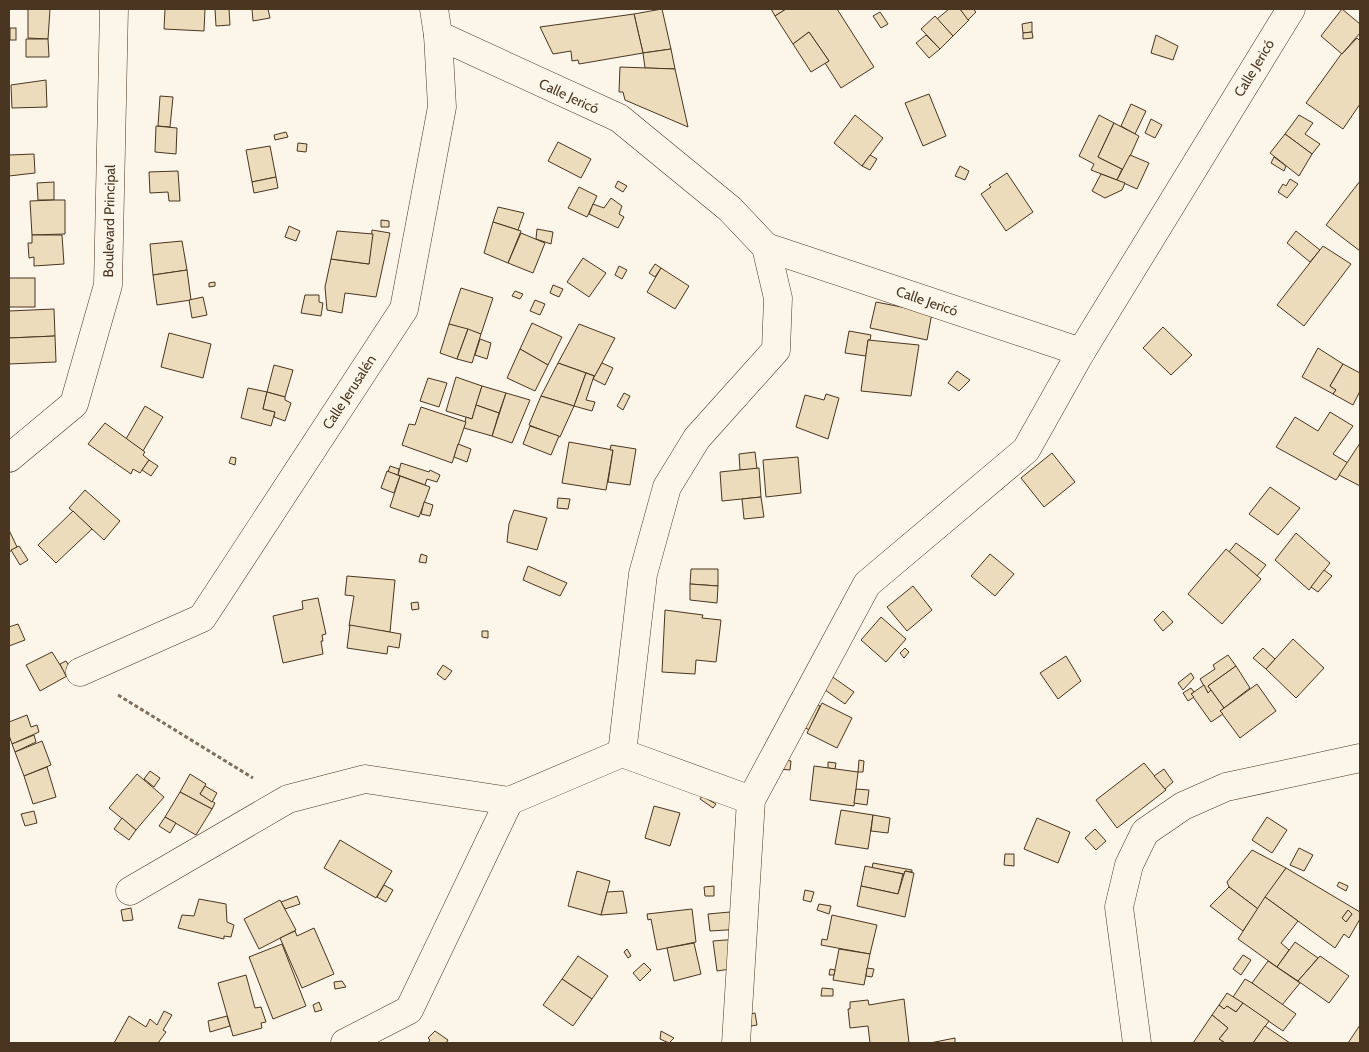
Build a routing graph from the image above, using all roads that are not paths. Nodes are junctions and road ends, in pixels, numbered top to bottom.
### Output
1 (114, 9) edge
2 (1291, 9) edge
3 (436, 22) edge
4 (766, 247) junction
5 (1081, 352) junction
6 (9, 458) edge
7 (80, 672) road end
8 (622, 753) junction
9 (1360, 758) edge
10 (751, 800) junction
11 (509, 801) junction
12 (130, 892) dead end
13 (344, 1043) edge
14 (736, 1043) edge
15 (1137, 1043) edge

1 - 6 street, Boulevard Principal
2 - 5 street, Calle Jericó
3 - 4 street, Calle Jericó
3 - 7 street, Calle Jerusalén
4 - 5 street, Calle Jericó
4 - 8 street
5 - 10 street
8 - 10 street
8 - 11 street
9 - 15 street
10 - 14 street
11 - 12 street
11 - 13 street

